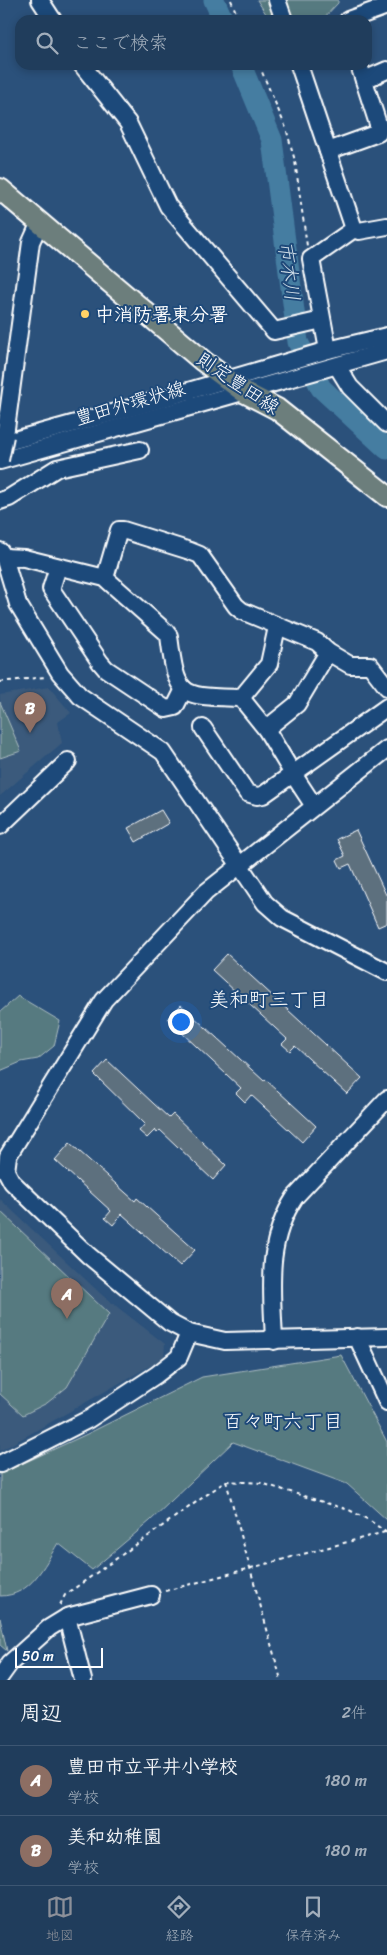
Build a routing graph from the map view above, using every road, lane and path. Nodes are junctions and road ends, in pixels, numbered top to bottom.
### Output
1 (40, 0) edge
2 (231, 0) edge
3 (277, 0) edge
4 (387, 6) edge
5 (50, 15) edge
6 (237, 15) edge
7 (282, 15) edge
8 (362, 15) edge
9 (86, 70) edge
10 (260, 70) edge
11 (301, 70) edge
12 (387, 70) edge
13 (361, 72) edge
14 (328, 151) junction
15 (0, 189) edge
16 (40, 222) junction
17 (387, 226) edge
18 (354, 230) junction
19 (311, 260) junction
20 (316, 322) junction
21 (387, 336) edge
22 (387, 351) edge
23 (323, 352) junction
24 (332, 366) junction
25 (227, 379) junction
26 (244, 392) junction
27 (387, 424) edge
28 (2, 440) edge
29 (140, 450) dead end
30 (0, 461) edge
31 (387, 496) edge
32 (0, 501) edge
33 (2, 554) edge
34 (58, 567) junction
35 (105, 578) junction
36 (277, 627) junction
37 (328, 652) junction
38 (60, 673) junction
39 (0, 682) edge
40 (387, 687) edge
41 (184, 689) junction
42 (241, 698) junction
43 (387, 708) edge
44 (203, 728) dead end
45 (266, 729) junction
46 (387, 749) edge
47 (68, 761) dead end
48 (293, 774) junction
49 (314, 806) junction
50 (0, 826) edge
51 (238, 865) junction
52 (387, 972) edge
53 (387, 1099) edge
54 (189, 1333) junction
55 (357, 1337) junction
56 (387, 1337) edge
57 (274, 1340) junction
58 (387, 1402) edge
59 (0, 1464) edge
60 (226, 1481) junction
61 (386, 1532) edge
62 (250, 1568) junction
63 (151, 1595) joint
64 (67, 1617) junction
65 (49, 1628) junction
66 (5, 1659) edge
67 (0, 1677) edge
68 (83, 1680) edge
69 (281, 1680) edge

1 - 5 street
2 - 6 path
3 - 7 street
4 - 8 street
9 - 20 street
10 - 19 path
11 - 14 street
12 - 13 street
13 - 14 street
14 - 18 street
15 - 16 main road, 則定豊田線
16 - 25 main road, 則定豊田線
16 - 28 street
17 - 18 street
18 - 19 street
19 - 20 street
20 - 23 street
21 - 23 street, 豊田外環状線
22 - 24 street, 豊田外環状線
23 - 25 street, 豊田外環状線
24 - 26 street, 豊田外環状線
24 - 27 street
25 - 26 main road, 則定豊田線
25 - 28 street, 豊田外環状線
26 - 30 street, 豊田外環状線
26 - 31 main road, 則定豊田線
28 - 30 street, bridge
29 - 32 street
33 - 34 street
33 - 38 street
34 - 35 street
34 - 41 street
35 - 36 street
35 - 41 street
36 - 37 street
36 - 42 street
37 - 40 street
37 - 45 street
38 - 39 path
38 - 51 street
41 - 42 street
42 - 45 street
43 - 48 street
44 - 48 street
45 - 48 street
46 - 49 street
47 - 50 street
48 - 49 street
49 - 51 street
51 - 52 street
51 - 54 street
53 - 57 street
54 - 57 street
54 - 59 street
55 - 56 street
55 - 57 street
55 - 58 street
60 - 61 path
60 - 62 path
60 - 65 path
61 - 62 path
62 - 63 path
62 - 69 path
63 - 64 street
64 - 65 street
64 - 68 street
65 - 66 street
66 - 67 street

